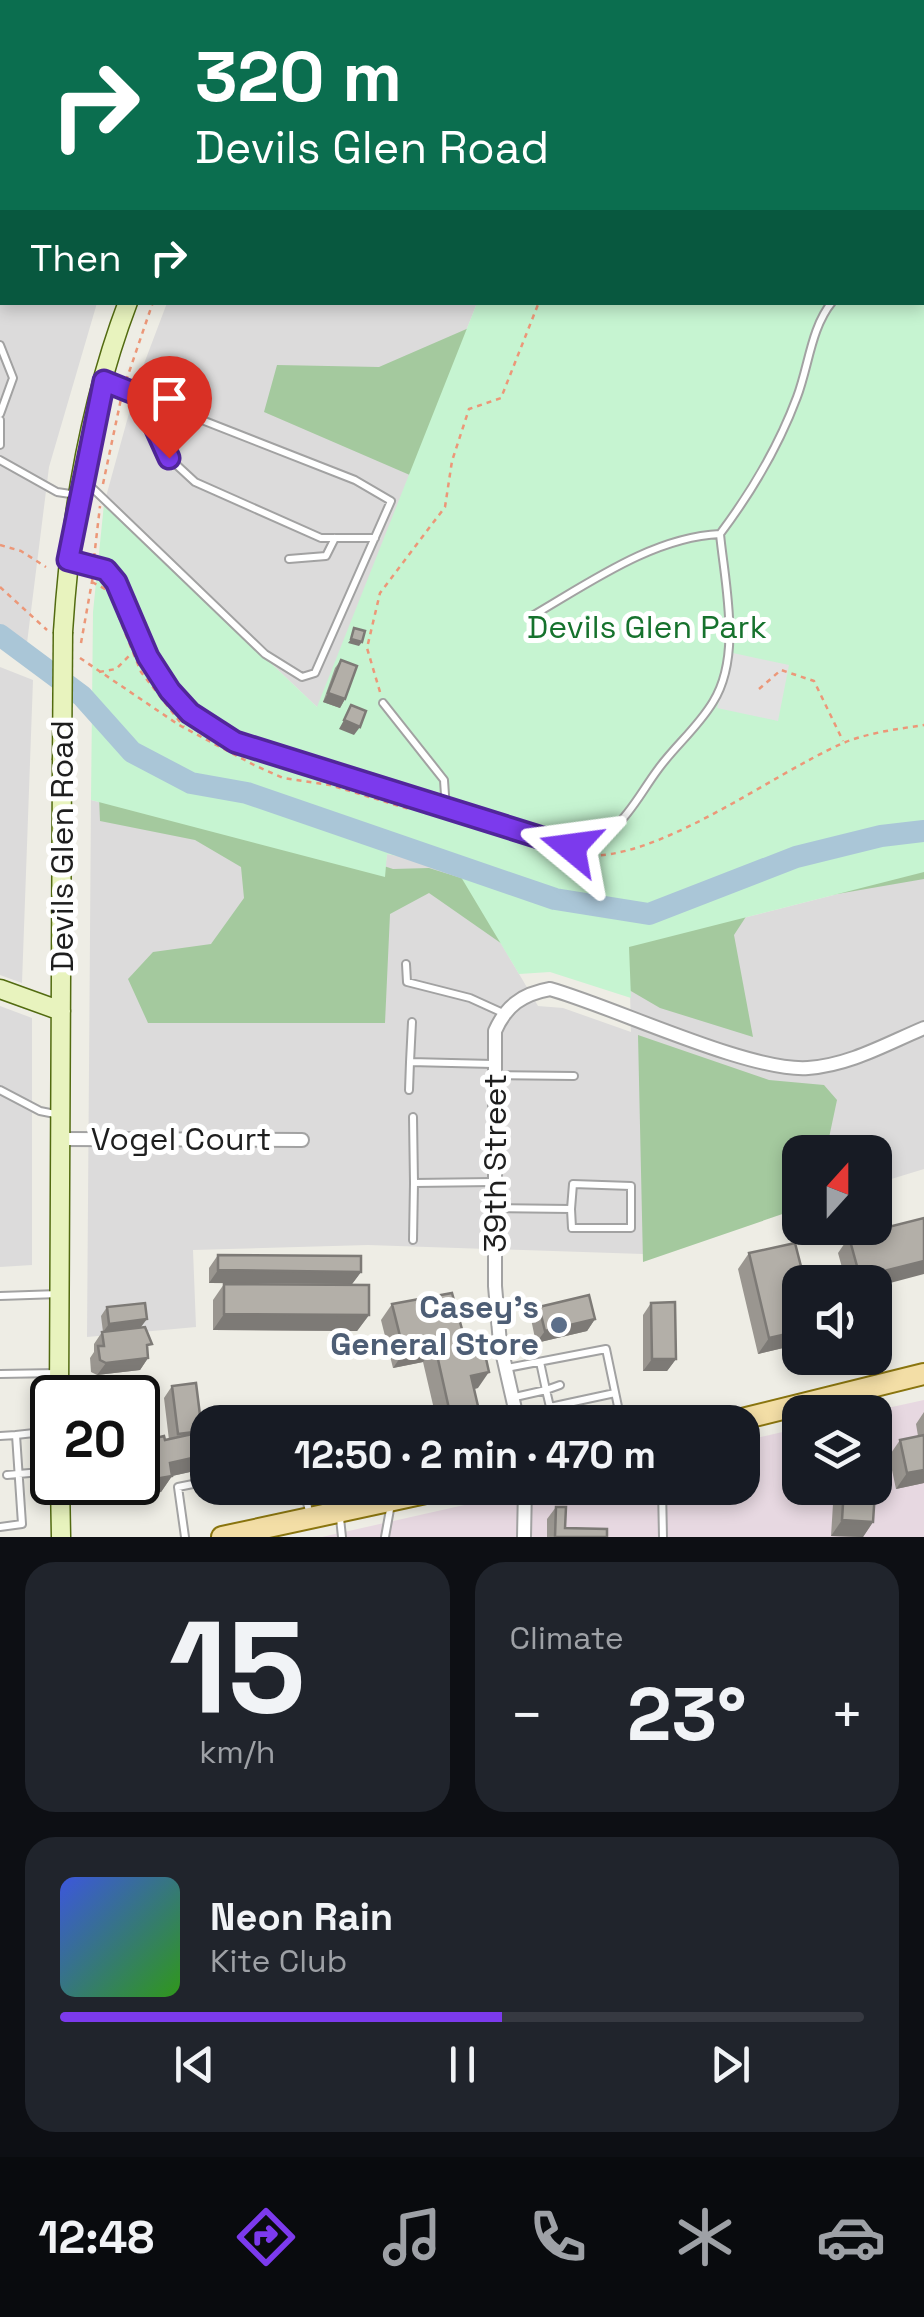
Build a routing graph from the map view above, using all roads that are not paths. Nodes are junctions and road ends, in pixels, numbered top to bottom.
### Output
1 (127, 305) edge
2 (830, 305) edge
3 (0, 345) edge
4 (104, 381) junction
5 (141, 396) junction
6 (0, 417) edge
7 (0, 445) edge
8 (0, 460) edge
9 (80, 487) junction
10 (720, 534) junction
11 (336, 538) junction
12 (375, 538) junction
13 (289, 559) dead end
14 (68, 560) junction
15 (532, 616) dead end
16 (383, 702) road end
17 (446, 810) junction
18 (406, 964) dead end
19 (0, 989) edge
20 (60, 1011) junction
21 (503, 1014) junction
22 (412, 1022) dead end
23 (924, 1028) edge
24 (410, 1062) junction
25 (495, 1070) junction
26 (574, 1076) dead end
27 (0, 1090) edge
28 (409, 1090) dead end
29 (61, 1115) junction
30 (413, 1117) dead end
31 (61, 1139) junction
32 (302, 1140) dead end
33 (494, 1182) junction
34 (414, 1183) junction
35 (495, 1208) junction
36 (571, 1209) junction
37 (413, 1240) dead end
38 (59, 1294) junction
39 (0, 1296) edge
40 (540, 1362) junction
41 (506, 1368) junction
42 (59, 1373) joint
43 (0, 1374) edge
44 (612, 1374) junction
45 (924, 1374) edge
46 (598, 1377) dead end
47 (560, 1385) dead end
48 (546, 1390) junction
49 (615, 1393) junction
50 (513, 1397) junction
51 (515, 1405) edge
52 (617, 1405) edge
53 (760, 1415) edge
54 (30, 1433) edge
55 (16, 1434) junction
56 (0, 1436) edge
57 (5, 1454) dead end
58 (17, 1454) junction
59 (30, 1473) edge
60 (18, 1474) junction
61 (6, 1475) dead end
62 (190, 1485) edge
63 (20, 1488) junction
64 (8, 1489) dead end
65 (20, 1504) junction
66 (9, 1505) dead end
67 (60, 1505) edge
68 (307, 1505) edge
69 (370, 1505) edge
70 (391, 1505) edge
71 (525, 1505) edge
72 (662, 1505) edge
73 (339, 1512) junction
74 (310, 1518) junction
75 (0, 1528) edge
76 (60, 1537) edge
77 (185, 1537) edge
78 (222, 1537) edge
79 (342, 1537) edge
80 (385, 1537) edge
81 (524, 1537) edge
82 (663, 1537) edge

1 - 4 main road, Devils Glen Road
2 - 10 lane
3 - 6 lane
4 - 5 lane
4 - 9 main road, Devils Glen Road
5 - 11 lane
5 - 12 lane
6 - 7 lane
8 - 9 lane
9 - 12 lane
9 - 14 main road, Devils Glen Road
10 - 15 lane
10 - 17 lane
11 - 12 lane
11 - 13 lane
14 - 17 lane
14 - 20 main road, Devils Glen Road, bridge
16 - 17 lane
18 - 21 lane
19 - 20 main road
20 - 29 main road, Devils Glen Road
21 - 23 street
21 - 25 street, 39th Street
22 - 24 lane
24 - 25 lane
24 - 28 lane
25 - 26 lane
25 - 33 street, 39th Street
27 - 29 lane
29 - 31 main road, Devils Glen Road
30 - 34 lane
31 - 32 street, Vogel Court
31 - 38 main road, Devils Glen Road
33 - 34 lane
33 - 35 street, 39th Street
34 - 37 lane
35 - 36 lane
35 - 41 street, 39th Street
36 - 36 lane
38 - 39 lane
38 - 42 main road, Devils Glen Road
40 - 41 lane
40 - 44 lane
40 - 48 lane
41 - 50 street, 39th Street
42 - 43 lane
44 - 46 lane
44 - 49 lane
45 - 53 main road
47 - 48 lane
48 - 49 lane
48 - 50 lane
49 - 52 lane
50 - 51 street, 39th Street
54 - 55 lane
55 - 56 lane
55 - 58 lane
57 - 58 lane
58 - 60 lane
59 - 60 lane
60 - 61 lane
60 - 63 lane
62 - 77 lane
63 - 64 lane
63 - 65 lane
65 - 66 lane
65 - 75 lane
67 - 76 main road
68 - 74 lane
69 - 73 main road
70 - 80 lane
71 - 81 street
72 - 82 lane
73 - 74 main road
73 - 79 lane
74 - 78 main road

